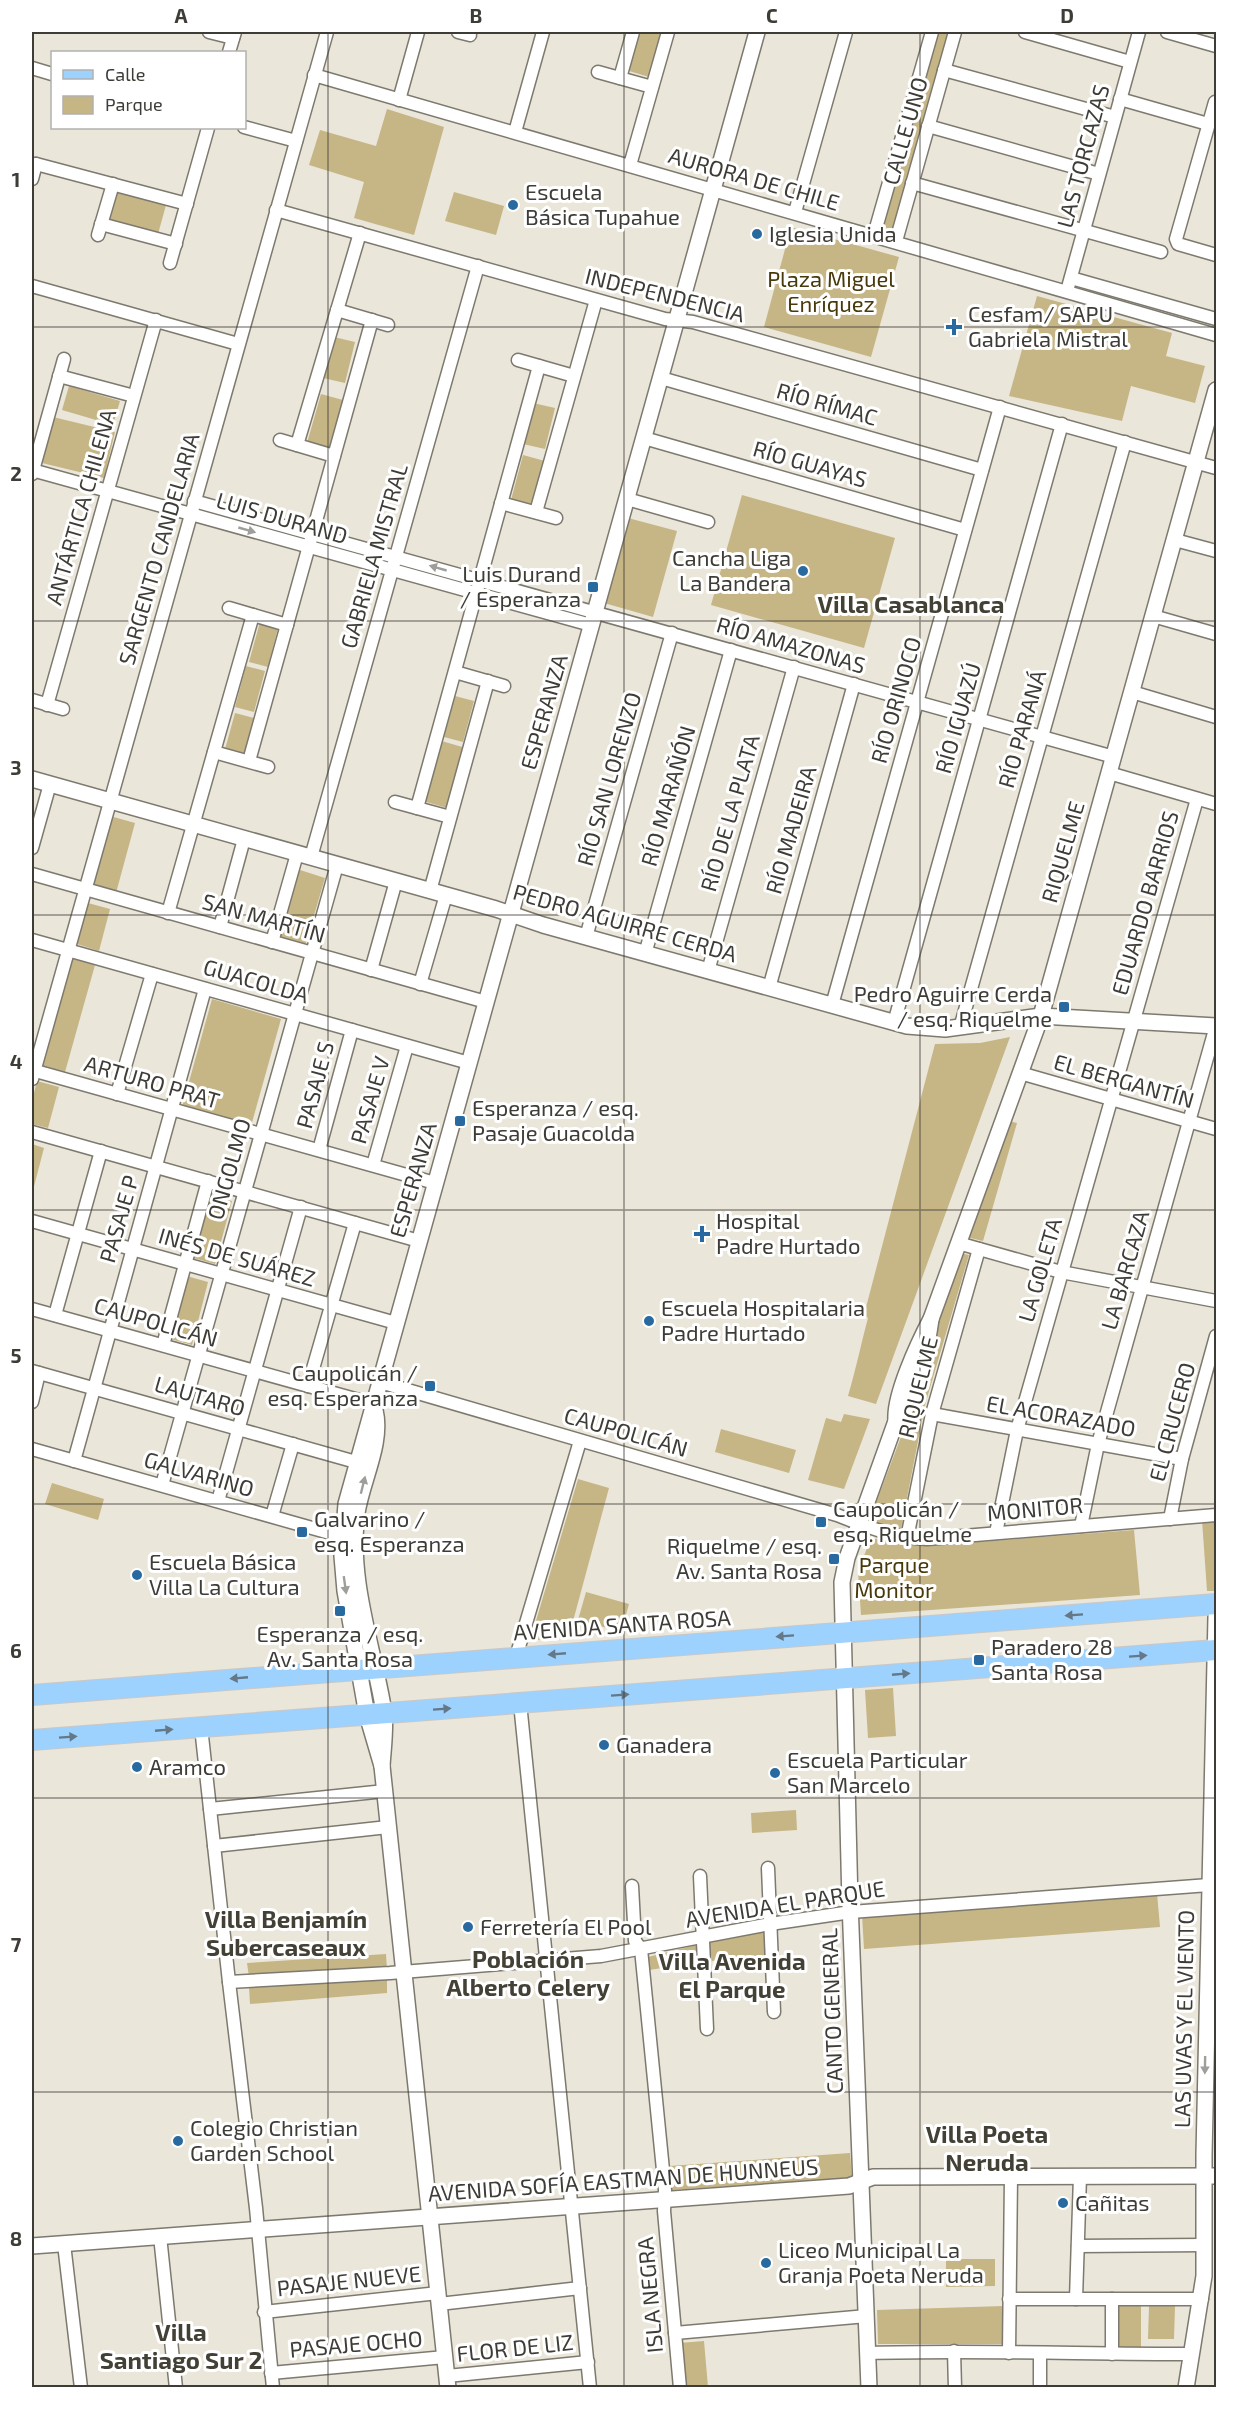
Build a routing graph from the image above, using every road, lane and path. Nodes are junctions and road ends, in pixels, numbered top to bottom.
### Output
1 (209, 32) edge
2 (327, 32) edge
3 (418, 32) edge
4 (543, 32) edge
5 (633, 32) edge
6 (668, 32) edge
7 (757, 32) edge
8 (846, 32) edge
9 (932, 32) edge
10 (955, 32) edge
11 (1025, 32) edge
12 (1139, 32) edge
13 (1167, 32) edge
14 (234, 35) edge
15 (1216, 46) edge
16 (230, 51) edge
17 (1130, 62) junction
18 (32, 68) edge
19 (944, 70) junction
20 (598, 72) dead end
21 (51, 74) edge
22 (314, 75) junction
23 (620, 78) junction
24 (652, 87) junction
25 (399, 99) junction
26 (1120, 99) junction
27 (1215, 102) dead end
28 (1115, 117) junction
29 (1209, 124) junction
30 (928, 126) junction
31 (246, 128) edge
32 (208, 129) edge
33 (514, 132) junction
34 (296, 141) junction
35 (34, 159) edge
36 (630, 165) junction
37 (1099, 174) junction
38 (32, 179) edge
39 (912, 183) junction
40 (113, 184) junction
41 (714, 188) junction
42 (187, 204) junction
43 (276, 210) junction
44 (795, 212) junction
45 (1084, 230) junction
46 (360, 233) junction
47 (874, 235) junction
48 (896, 241) junction
49 (176, 244) junction
50 (1161, 252) dead end
51 (1216, 255) edge
52 (170, 262) dead end
53 (478, 266) junction
54 (1071, 278) junction
55 (32, 286) edge
56 (1067, 291) junction
57 (596, 300) junction
58 (337, 310) junction
59 (1216, 319) edge
60 (156, 320) junction
61 (372, 320) junction
62 (677, 321) junction
63 (388, 325) dead end
64 (1216, 334) edge
65 (238, 344) junction
66 (64, 359) dead end
67 (518, 360) dead end
68 (539, 366) junction
69 (59, 376) junction
70 (574, 376) junction
71 (661, 378) junction
72 (1216, 390) edge
73 (134, 396) junction
74 (1000, 406) junction
75 (1062, 424) junction
76 (644, 438) junction
77 (280, 440) dead end
78 (1125, 442) junction
79 (297, 445) junction
80 (334, 456) junction
81 (1196, 462) junction
82 (1216, 468) edge
83 (982, 470) junction
84 (32, 471) edge
85 (107, 491) junction
86 (627, 499) junction
87 (194, 501) junction
88 (501, 503) junction
89 (536, 512) junction
90 (190, 514) junction
91 (556, 518) dead end
92 (708, 522) dead end
93 (966, 530) junction
94 (312, 533) junction
95 (1175, 540) junction
96 (309, 547) junction
97 (1216, 551) edge
98 (396, 556) junction
99 (392, 570) junction
100 (480, 580) junction
101 (476, 594) junction
102 (229, 608) dead end
103 (253, 615) junction
104 (1153, 616) junction
105 (593, 619) junction
106 (287, 625) junction
107 (672, 633) junction
108 (1216, 634) edge
109 (731, 650) junction
110 (794, 667) junction
111 (454, 672) junction
112 (488, 681) junction
113 (854, 684) junction
114 (504, 686) dead end
115 (1132, 692) junction
116 (32, 700) edge
117 (917, 702) junction
118 (47, 705) junction
119 (63, 709) dead end
120 (1216, 717) edge
121 (979, 719) junction
122 (1042, 737) junction
123 (214, 752) junction
124 (1114, 757) junction
125 (249, 761) junction
126 (268, 767) dead end
127 (1109, 773) junction
128 (32, 779) edge
129 (50, 784) junction
130 (1197, 799) junction
131 (110, 801) junction
132 (395, 802) dead end
133 (1216, 804) edge
134 (417, 807) junction
135 (450, 817) junction
136 (193, 824) junction
137 (244, 839) junction
138 (32, 848) edge
139 (304, 855) junction
140 (337, 865) junction
141 (32, 874) edge
142 (396, 881) junction
143 (85, 890) junction
144 (430, 891) junction
145 (446, 895) junction
146 (168, 913) junction
147 (510, 914) junction
148 (220, 927) junction
149 (586, 937) junction
150 (32, 940) edge
151 (272, 942) junction
152 (68, 950) junction
153 (312, 953) junction
154 (645, 954) junction
155 (371, 970) junction
156 (708, 971) junction
157 (152, 974) junction
158 (420, 984) junction
159 (769, 988) junction
160 (205, 989) junction
161 (486, 1002) junction
162 (832, 1005) junction
163 (295, 1014) junction
164 (1041, 1016) junction
165 (1134, 1020) junction
166 (894, 1023) junction
167 (1216, 1026) edge
168 (960, 1028) junction
169 (352, 1030) junction
170 (407, 1046) junction
171 (469, 1063) junction
172 (32, 1073) edge
173 (1020, 1073) junction
174 (117, 1094) junction
175 (1111, 1099) junction
176 (172, 1109) junction
177 (1189, 1121) junction
178 (1216, 1129) edge
179 (32, 1132) edge
180 (261, 1134) junction
181 (319, 1150) junction
182 (101, 1151) junction
183 (373, 1165) junction
184 (155, 1167) junction
185 (208, 1181) junction
186 (435, 1183) junction
187 (245, 1192) junction
188 (301, 1208) junction
189 (32, 1221) edge
190 (355, 1223) junction
191 (78, 1234) junction
192 (419, 1241) junction
193 (958, 1244) junction
194 (132, 1249) junction
195 (979, 1249) junction
196 (185, 1264) junction
197 (1062, 1272) junction
198 (222, 1274) junction
199 (1142, 1288) junction
200 (278, 1290) junction
201 (1216, 1301) edge
202 (331, 1305) junction
203 (32, 1309) edge
204 (55, 1315) junction
205 (396, 1323) junction
206 (110, 1331) junction
207 (1216, 1336) edge
208 (163, 1346) junction
209 (198, 1355) junction
210 (255, 1371) junction
211 (35, 1372) edge
212 (380, 1382) junction
213 (308, 1386) junction
214 (93, 1388) junction
215 (32, 1402) edge
216 (374, 1404) junction
217 (182, 1413) junction
218 (932, 1414) junction
219 (239, 1429) junction
220 (1017, 1430) junction
221 (580, 1441) junction
222 (293, 1444) junction
223 (1098, 1444) junction
224 (32, 1449) edge
225 (1182, 1459) junction
226 (74, 1461) junction
227 (356, 1462) junction
228 (162, 1485) junction
229 (219, 1502) junction
230 (1216, 1515) edge
231 (272, 1516) junction
232 (1170, 1519) junction
233 (860, 1524) junction
234 (1081, 1526) junction
235 (996, 1533) junction
236 (349, 1538) junction
237 (907, 1538) junction
238 (1216, 1605) edge
239 (1216, 1617) edge
240 (844, 1632) junction
241 (1216, 1650) edge
242 (516, 1657) junction
243 (367, 1668) junction
244 (843, 1679) junction
245 (32, 1695) edge
246 (520, 1703) junction
247 (375, 1714) junction
248 (201, 1727) junction
249 (32, 1740) edge
250 (385, 1791) junction
251 (210, 1809) junction
252 (388, 1827) junction
253 (214, 1846) junction
254 (768, 1868) dead end
255 (700, 1876) dead end
256 (1209, 1885) junction
257 (632, 1886) dead end
258 (851, 1912) junction
259 (770, 1924) junction
260 (704, 1937) junction
261 (641, 1949) junction
262 (547, 1960) junction
263 (405, 1971) junction
264 (229, 1982) junction
265 (774, 2012) dead end
266 (707, 2029) dead end
267 (1011, 2176) junction
268 (1080, 2176) junction
269 (1210, 2176) edge
270 (861, 2181) junction
271 (664, 2200) junction
272 (572, 2207) junction
273 (430, 2216) junction
274 (257, 2229) junction
275 (160, 2236) junction
276 (63, 2244) junction
277 (1204, 2245) junction
278 (32, 2246) edge
279 (1078, 2246) junction
280 (580, 2288) junction
281 (439, 2298) junction
282 (1009, 2299) junction
283 (1076, 2299) junction
284 (1202, 2299) junction
285 (1112, 2300) junction
286 (264, 2312) junction
287 (867, 2316) junction
288 (675, 2333) junction
289 (954, 2350) junction
290 (868, 2353) junction
291 (1009, 2353) junction
292 (1040, 2353) junction
293 (1112, 2354) junction
294 (1192, 2354) junction
295 (445, 2357) junction
296 (588, 2362) junction
297 (271, 2373) junction
298 (447, 2382) edge
299 (81, 2388) edge
300 (176, 2388) edge
301 (273, 2388) edge
302 (590, 2388) edge
303 (680, 2388) edge
304 (869, 2388) edge
305 (956, 2388) edge
306 (1040, 2388) edge
307 (1186, 2388) edge

1 - 14 street
2 - 22 street, SARGENTO CANDELARIA
3 - 25 street
4 - 33 street
5 - 23 street
6 - 24 street
7 - 41 street, ESPERANZA
8 - 44 street
9 - 47 street, CALLE UNO
10 - 19 street, CALLE UNO
11 - 17 street
12 - 17 street, LAS TORCAZAS
13 - 15 street
14 - 16 street
17 - 26 street, LAS TORCAZAS
18 - 21 street
19 - 28 street
19 - 30 street, CALLE UNO
20 - 23 street
22 - 25 street, AURORA DE CHILE
22 - 34 street, SARGENTO CANDELARIA
23 - 24 street
24 - 36 street
25 - 33 street, AURORA DE CHILE
26 - 28 street, LAS TORCAZAS
26 - 29 street
27 - 29 street
28 - 37 street, LAS TORCAZAS
29 - 51 street
30 - 37 street
30 - 39 street, CALLE UNO
31 - 34 street
32 - 42 street
33 - 36 street, AURORA DE CHILE
34 - 43 street, SARGENTO CANDELARIA
35 - 38 street
35 - 40 street
36 - 41 street, AURORA DE CHILE
37 - 45 street, LAS TORCAZAS
39 - 45 street
39 - 48 street, CALLE UNO
40 - 42 street
40 - 49 street
41 - 44 street, AURORA DE CHILE
41 - 62 street, ESPERANZA
42 - 49 street
43 - 46 street, INDEPENDENCIA
43 - 65 street, SARGENTO CANDELARIA
44 - 47 street, AURORA DE CHILE
45 - 50 street
45 - 54 street, LAS TORCAZAS
46 - 53 street, INDEPENDENCIA
46 - 58 street
47 - 48 street, AURORA DE CHILE
48 - 56 street, AURORA DE CHILE
49 - 52 street
53 - 57 street, INDEPENDENCIA
53 - 98 street, GABRIELA MISTRAL
54 - 56 street, LAS TORCAZAS
54 - 59 street
55 - 60 street
56 - 64 street, AURORA DE CHILE
57 - 62 street, INDEPENDENCIA
57 - 70 street
58 - 61 street
58 - 79 street
60 - 65 street
60 - 73 street, ANTÁRTICA CHILENA
61 - 63 street
61 - 80 street
62 - 71 street, ESPERANZA
62 - 74 street, INDEPENDENCIA
65 - 87 street, SARGENTO CANDELARIA
66 - 69 street
67 - 68 street
68 - 70 street
68 - 88 street
69 - 73 street
69 - 84 street
70 - 89 street
71 - 76 street, ESPERANZA
71 - 83 street, RÍO RÍMAC
72 - 81 street, RIQUELME
73 - 85 street, ANTÁRTICA CHILENA
74 - 75 street, INDEPENDENCIA
74 - 83 street, RÍO ORINOCO
75 - 78 street, INDEPENDENCIA
75 - 121 street, RÍO IGUAZÚ
76 - 86 street, ESPERANZA
76 - 93 street, RÍO GUAYAS
77 - 79 street
78 - 81 street, INDEPENDENCIA
78 - 122 street, RÍO PARANÁ
79 - 80 street
80 - 94 street
81 - 82 street, INDEPENDENCIA
81 - 95 street, RIQUELME
83 - 93 street, RÍO ORINOCO
84 - 85 street, LUIS DURAND
85 - 90 street, LUIS DURAND
85 - 118 street, ANTÁRTICA CHILENA
86 - 92 street
86 - 105 street, ESPERANZA
87 - 90 street, SARGENTO CANDELARIA
87 - 94 street, LUIS DURAND
88 - 89 street
88 - 100 street
89 - 91 street
90 -> 96 street, LUIS DURAND
90 - 131 street, SARGENTO CANDELARIA
93 - 117 street, RÍO ORINOCO
94 - 96 street
94 - 98 street, LUIS DURAND
95 - 97 street
95 - 104 street, RIQUELME
96 - 99 street, LUIS DURAND
96 - 106 street
98 - 99 street, GABRIELA MISTRAL
100 -> 98 street, LUIS DURAND
99 - 101 street, LUIS DURAND
99 - 139 street, GABRIELA MISTRAL
100 - 101 street
100 - 105 street, LUIS DURAND
101 - 105 street, LUIS DURAND
101 - 111 street
102 - 103 street
103 - 106 street
103 - 123 street
104 - 108 street
104 - 115 street, RIQUELME
105 - 107 street, RÍO AMAZONAS
105 - 147 street, ESPERANZA
106 - 125 street
107 - 109 street, RÍO AMAZONAS
107 - 149 street, RÍO SAN LORENZO
109 - 110 street, RÍO AMAZONAS
109 - 154 street, RÍO MARAÑÓN
110 - 113 street, RÍO AMAZONAS
110 - 156 street, RÍO DE LA PLATA
111 - 112 street
111 - 134 street
112 - 114 street
112 - 135 street
113 - 117 street, RÍO AMAZONAS
113 - 159 street, RÍO MADEIRA
115 - 120 street
115 - 124 street, RIQUELME
116 - 118 street
117 - 121 street, RÍO AMAZONAS
117 - 162 street, RÍO ORINOCO
118 - 119 street
121 - 122 street, RÍO AMAZONAS
121 - 166 street, RÍO IGUAZÚ
122 - 124 street, RÍO AMAZONAS
122 - 168 street, RÍO PARANÁ
123 - 125 street
123 - 136 street
124 - 127 street, RIQUELME
125 - 126 street
127 - 130 street
127 - 164 street, RIQUELME
128 - 129 street, PEDRO AGUIRRE CERDA
129 - 131 street, PEDRO AGUIRRE CERDA
129 - 138 street
130 - 133 street
130 - 165 street, EDUARDO BARRIOS
131 - 136 street, PEDRO AGUIRRE CERDA
131 - 143 street, SARGENTO CANDELARIA
132 - 134 street
134 - 135 street
135 - 144 street
136 - 137 street, PEDRO AGUIRRE CERDA
136 - 146 street
137 - 139 street, PEDRO AGUIRRE CERDA
137 - 148 street
139 - 140 street, PEDRO AGUIRRE CERDA
139 - 151 street, GABRIELA MISTRAL
140 - 142 street, PEDRO AGUIRRE CERDA
140 - 153 street, ONGOLMO
141 - 143 street, SAN MARTÍN
142 - 144 street, PEDRO AGUIRRE CERDA
142 - 155 street
143 - 146 street, SAN MARTÍN
143 - 152 street, SARGENTO CANDELARIA
144 - 145 street, PEDRO AGUIRRE CERDA
145 - 147 street, PEDRO AGUIRRE CERDA
145 - 158 street
146 - 148 street, SAN MARTÍN
147 - 149 street, PEDRO AGUIRRE CERDA
147 - 161 street, ESPERANZA
148 - 151 street, SAN MARTÍN
149 - 154 street, PEDRO AGUIRRE CERDA
150 - 152 street, GUACOLDA
151 - 153 street, SAN MARTÍN
152 - 157 street, GUACOLDA
152 - 172 street, SARGENTO CANDELARIA
153 - 155 street, SAN MARTÍN
153 - 163 street, ONGOLMO
154 - 156 street, PEDRO AGUIRRE CERDA
155 - 158 street, SAN MARTÍN
156 - 159 street, PEDRO AGUIRRE CERDA
157 - 160 street, GUACOLDA
157 - 174 street
158 - 161 street, SAN MARTÍN
159 - 162 street, PEDRO AGUIRRE CERDA
160 - 163 street, GUACOLDA
160 - 176 street, PASAJE P
161 - 171 street, ESPERANZA
162 - 166 street, PEDRO AGUIRRE CERDA
163 - 169 street, GUACOLDA
163 - 180 street, ONGOLMO
164 - 165 street, PEDRO AGUIRRE CERDA
164 - 168 street, PEDRO AGUIRRE CERDA
164 - 173 street, RIQUELME
165 - 167 street, PEDRO AGUIRRE CERDA
165 - 175 street, LA GOLETA
166 - 168 street, PEDRO AGUIRRE CERDA
167 - 177 street, LA BARCAZA
169 - 170 street, GUACOLDA
169 - 181 street, PASAJE S
170 - 171 street, GUACOLDA
170 - 183 street, PASAJE V
171 - 186 street, ESPERANZA
172 - 174 street, ARTURO PRAT
173 - 175 street, EL BERGANTÍN
173 - 193 street, RIQUELME
174 - 176 street, ARTURO PRAT
175 - 177 street, EL BERGANTÍN
175 - 197 street, LA GOLETA
176 - 180 street, ARTURO PRAT
176 - 184 street, PASAJE P
177 - 178 street, EL BERGANTÍN
177 - 199 street, LA BARCAZA
179 - 182 street
180 - 181 street, ARTURO PRAT
180 - 187 street, ONGOLMO
181 - 183 street, ARTURO PRAT
182 - 184 street
182 - 191 street
183 - 186 street, ARTURO PRAT
184 - 185 street
184 - 194 street, PASAJE P
185 - 187 street
185 - 196 street
186 - 192 street, ESPERANZA
187 - 188 street
187 - 198 street, ONGOLMO
188 - 190 street
188 - 200 street
189 - 191 street, INÉS DE SUÁREZ
190 - 192 street
190 - 202 street
191 - 194 street, INÉS DE SUÁREZ
191 - 204 street
192 - 205 street, ESPERANZA
193 - 195 street
193 - 233 street, RIQUELME
194 - 196 street, INÉS DE SUÁREZ
194 - 206 street, PASAJE P
195 - 197 street
195 - 218 street, RIQUELME
196 - 198 street, INÉS DE SUÁREZ
196 - 208 street
197 - 199 street
197 - 220 street, LA GOLETA
198 - 200 street, INÉS DE SUÁREZ
198 - 209 street, ONGOLMO
199 - 201 street
199 - 223 street, LA BARCAZA
200 - 202 street, INÉS DE SUÁREZ
200 - 210 street
202 - 205 street, INÉS DE SUÁREZ
202 - 213 street
203 - 204 street, CAUPOLICÁN
204 - 206 street, CAUPOLICÁN
205 - 212 street, ESPERANZA
206 - 208 street, CAUPOLICÁN
206 - 214 street, PASAJE P
207 - 225 street, EL CRUCERO
208 - 209 street, CAUPOLICÁN
209 - 210 street, CAUPOLICÁN
209 - 217 street, ONGOLMO
210 - 213 street, CAUPOLICÁN
210 - 219 street
211 - 214 street, LAUTARO
211 - 215 street
212 - 216 street, ESPERANZA
212 - 221 street, CAUPOLICÁN
213 - 216 street, CAUPOLICÁN
214 - 217 street, LAUTARO
214 - 226 street, PASAJE P
216 - 227 street, ESPERANZA
236 -> 216 street, ESPERANZA
217 - 219 street, LAUTARO
217 - 228 street, ONGOLMO
218 - 220 street, EL ACORAZADO
218 - 237 street, RIQUELME
219 - 222 street, LAUTARO
219 - 229 street
220 - 223 street, EL ACORAZADO
220 - 235 street, LA GOLETA
221 - 233 street, CAUPOLICÁN
221 - 242 street
222 - 227 street, LAUTARO
222 - 231 street
223 - 225 street, EL ACORAZADO
223 - 234 street, LA BARCAZA
224 - 226 street, GALVARINO
225 - 232 street, EL CRUCERO
226 - 228 street, GALVARINO
227 - 236 street, ESPERANZA
228 - 229 street, GALVARINO
229 - 231 street, GALVARINO
230 - 232 street, MONITOR
231 - 236 street, GALVARINO
232 - 234 street, MONITOR
233 - 237 street, MONITOR
233 - 240 street, RIQUELME
234 - 235 street, MONITOR
235 - 237 street, MONITOR
236 - 243 street, ESPERANZA
238 -> 240 main road, AVENIDA SANTA ROSA
239 - 241 street, LAS UVAS Y EL VIENTO
240 -> 242 main road, AVENIDA SANTA ROSA
240 - 244 street, CANTO GENERAL
244 -> 241 main road
241 - 256 street, LAS UVAS Y EL VIENTO
242 - 243 main road, AVENIDA SANTA ROSA
243 -> 245 main road, AVENIDA SANTA ROSA
243 - 247 street, ESPERANZA
246 -> 244 main road
244 - 258 street, CANTO GENERAL
247 -> 246 main road
246 - 262 street
247 - 248 main road
247 - 250 street, ESPERANZA
249 -> 248 main road
248 - 251 street
250 - 251 street
250 - 252 street, ESPERANZA
251 - 253 street
252 - 253 street
252 - 263 street, ESPERANZA
253 - 264 street
254 - 259 street
255 - 260 street
256 - 258 street, AVENIDA EL PARQUE
256 -> 269 street, LAS UVAS Y EL VIENTO
257 - 261 street, ISLA NEGRA
258 - 259 street, AVENIDA EL PARQUE
258 - 270 street, CANTO GENERAL
259 - 260 street, AVENIDA EL PARQUE
259 - 265 street
260 - 261 street, AVENIDA EL PARQUE
260 - 266 street
261 - 262 street, AVENIDA EL PARQUE
261 - 271 street, ISLA NEGRA
262 - 263 street, AVENIDA EL PARQUE
262 - 272 street
263 - 264 street, AVENIDA EL PARQUE
263 - 273 street, ESPERANZA
264 - 274 street
267 - 268 street, AVENIDA SOFÍA EASTMAN DE HUNNEUS
267 - 270 street, AVENIDA SOFÍA EASTMAN DE HUNNEUS
267 - 282 street
268 - 269 street, AVENIDA SOFÍA EASTMAN DE HUNNEUS
268 - 279 street
269 - 277 street, LAS UVAS Y EL VIENTO
270 - 271 street, AVENIDA SOFÍA EASTMAN DE HUNNEUS
270 - 287 street, CANTO GENERAL
271 - 272 street, AVENIDA SOFÍA EASTMAN DE HUNNEUS
271 - 288 street, ISLA NEGRA
272 - 273 street, AVENIDA SOFÍA EASTMAN DE HUNNEUS
272 - 280 street
273 - 274 street, AVENIDA SOFÍA EASTMAN DE HUNNEUS
273 - 281 street, ESPERANZA
274 - 275 street, AVENIDA SOFÍA EASTMAN DE HUNNEUS
274 - 286 street
275 - 276 street, AVENIDA SOFÍA EASTMAN DE HUNNEUS
275 - 300 street
276 - 278 street, AVENIDA SOFÍA EASTMAN DE HUNNEUS
276 - 299 street
277 - 279 street
277 - 284 street, LAS UVAS Y EL VIENTO
279 - 283 street
280 - 281 street, PASAJE NUEVE
280 - 296 street
281 - 286 street, PASAJE NUEVE
281 - 295 street, ESPERANZA
282 - 283 street
282 - 291 street
283 - 285 street
284 - 285 street
284 - 294 street, LAS UVAS Y EL VIENTO
285 - 293 street
286 - 297 street
287 - 288 street
287 - 290 street, CANTO GENERAL
288 - 303 street, ISLA NEGRA
289 - 290 street
289 - 291 street
289 - 305 street
290 - 304 street, CANTO GENERAL
291 - 292 street
292 - 293 street
292 - 306 street
293 - 294 street
294 - 307 street, LAS UVAS Y EL VIENTO
295 - 297 street, PASAJE OCHO
295 - 298 street, ESPERANZA
296 - 298 street, FLOR DE LIZ
296 - 302 street
297 - 301 street

